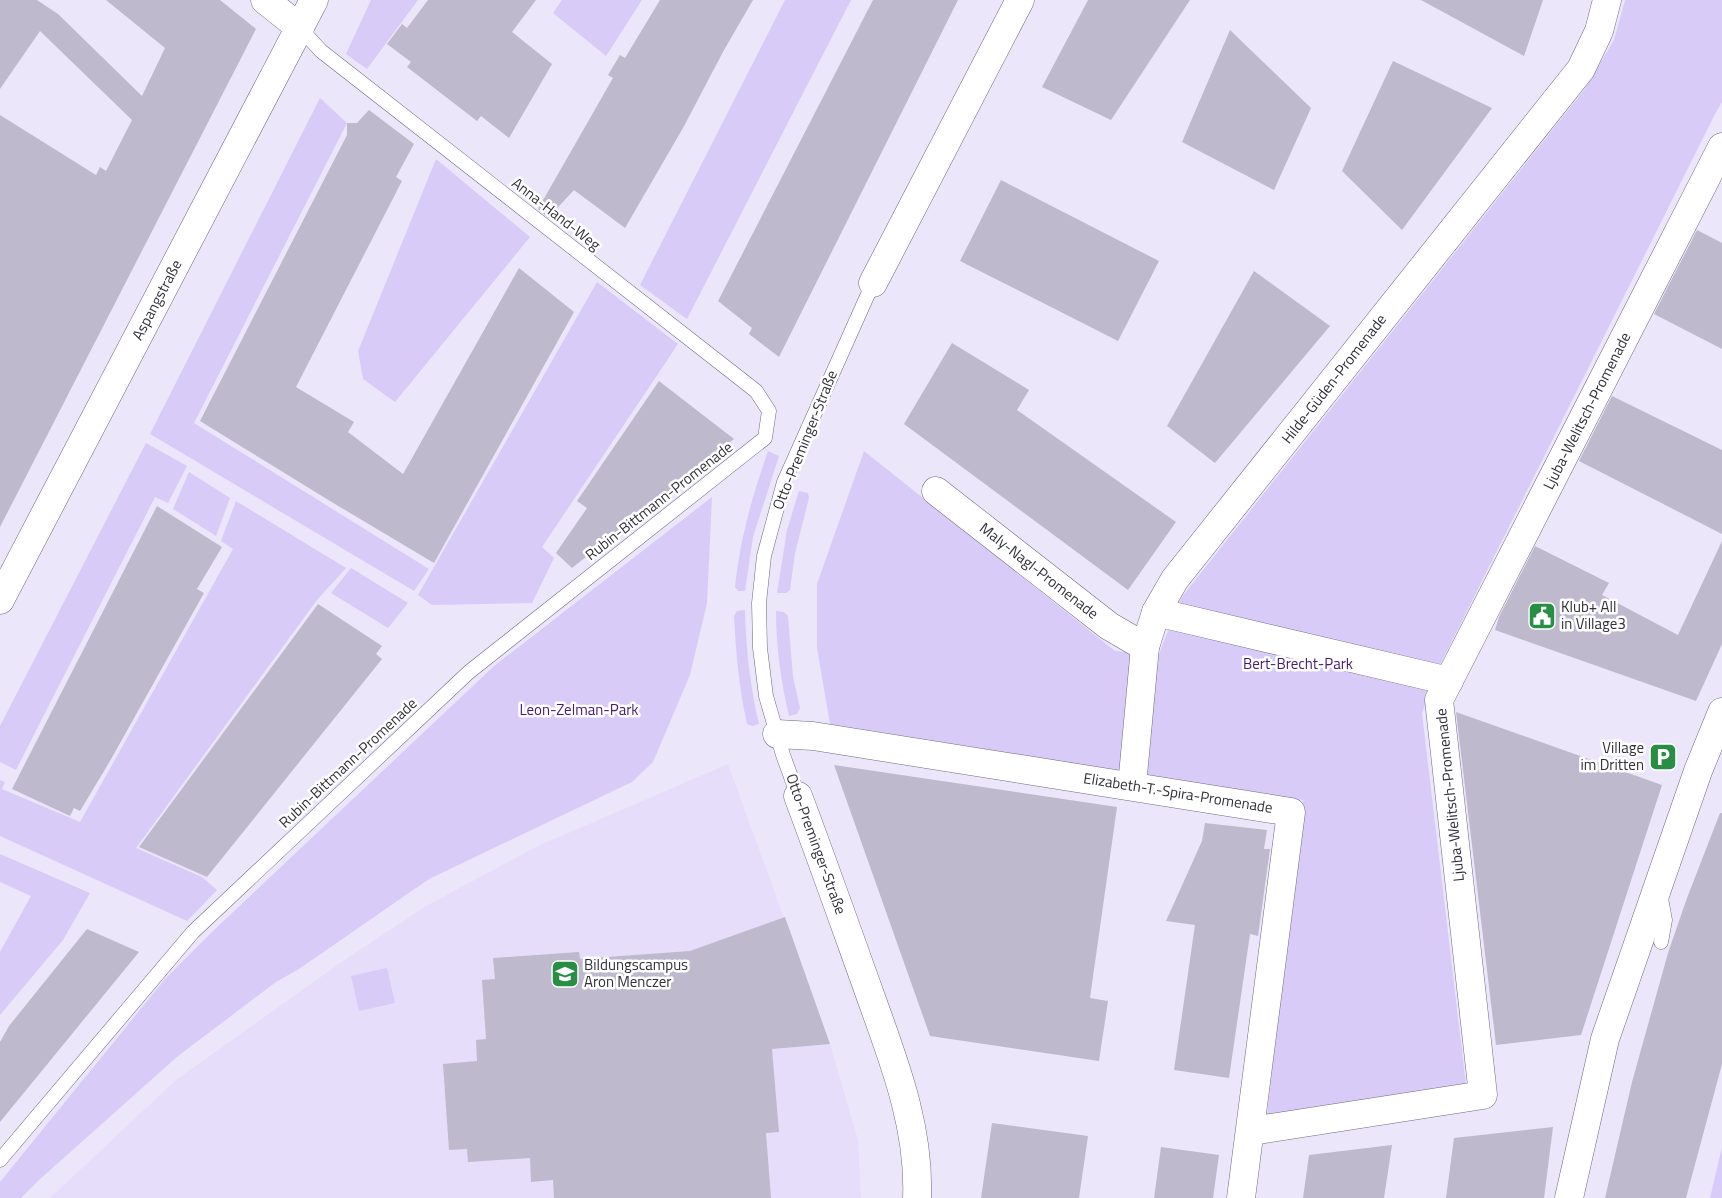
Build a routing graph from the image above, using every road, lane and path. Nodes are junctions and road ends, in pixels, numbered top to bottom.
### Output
1 (265, 0) edge
2 (314, 0) edge
3 (1020, 0) edge
4 (1607, 0) edge
5 (300, 28) junction
6 (1722, 147) edge
7 (874, 283) joint
8 (765, 438) joint
9 (936, 491) dead end
10 (0, 600) edge
11 (1156, 612) junction
12 (1145, 647) junction
13 (1449, 681) junction
14 (1722, 712) edge
15 (777, 734) junction
16 (1132, 786) junction
17 (798, 796) joint
18 (1658, 884) junction
19 (1661, 942) dead end
20 (1250, 1130) junction
21 (0, 1160) edge
22 (917, 1198) edge
23 (1241, 1198) edge
24 (1569, 1198) edge

1 - 5 street
2 - 5 street, Aspangstraße
3 - 7 street, Otto-Preminger-Straße
4 - 11 street, Hilde-Güden-Promenade
5 - 8 lane, Anna-Hand-Weg
5 - 10 street, Aspangstraße
6 - 13 street, Ljuba-Welitsch-Promenade
7 - 15 lane, Otto-Preminger-Straße
8 - 21 lane, Rubin-Bittmann-Promenade
9 - 12 street, Maly-Nagl-Promenade
11 - 12 street, Hilde-Güden-Promenade
11 - 13 street
12 - 16 street, Hilde-Güden-Promenade
13 - 20 street, Ljuba-Welitsch-Promenade
14 - 18 street
15 - 16 street, Elizabeth-T.-Spira-Promenade
15 - 17 lane, Otto-Preminger-Straße
16 - 20 street, Elizabeth-T.-Spira-Promenade
17 - 22 street, Otto-Preminger-Straße
18 - 19 lane
18 - 24 street
20 - 23 street

